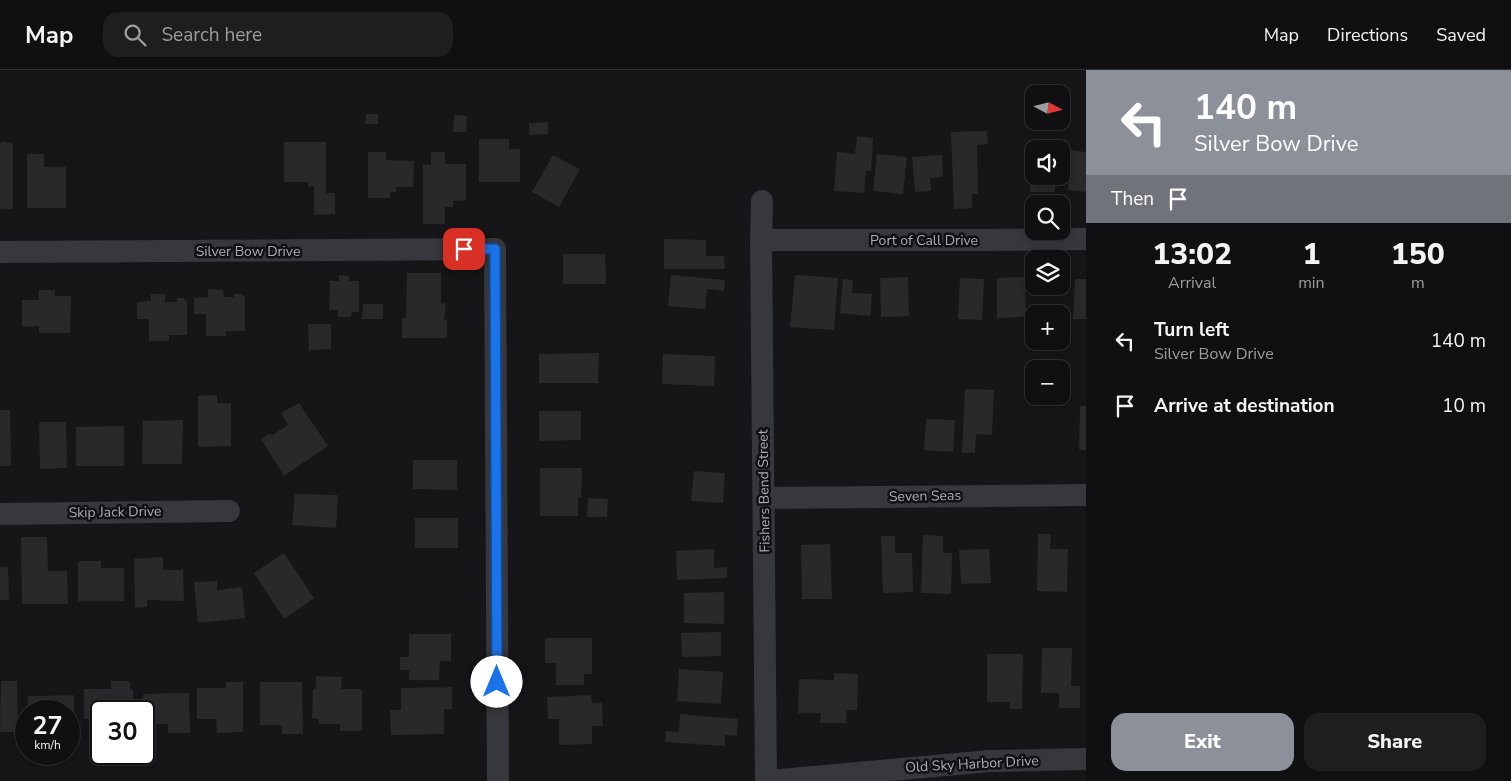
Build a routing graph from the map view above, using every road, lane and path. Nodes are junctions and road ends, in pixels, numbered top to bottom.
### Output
1 (762, 201) dead end
2 (1086, 239) edge
3 (761, 240) junction
4 (0, 252) edge
5 (1086, 495) edge
6 (764, 498) junction
7 (229, 510) dead end
8 (0, 514) edge
9 (1086, 760) edge
10 (498, 781) edge
11 (767, 781) edge

1 - 3 street, Fishers Bend Street
2 - 3 street, Port of Call Drive
3 - 6 street, Fishers Bend Street
4 - 10 street, Silver Bow Drive
5 - 6 street, Seven Seas
6 - 11 street, Fishers Bend Street
7 - 8 street, Skip Jack Drive
9 - 11 street, Old Sky Harbor Drive

